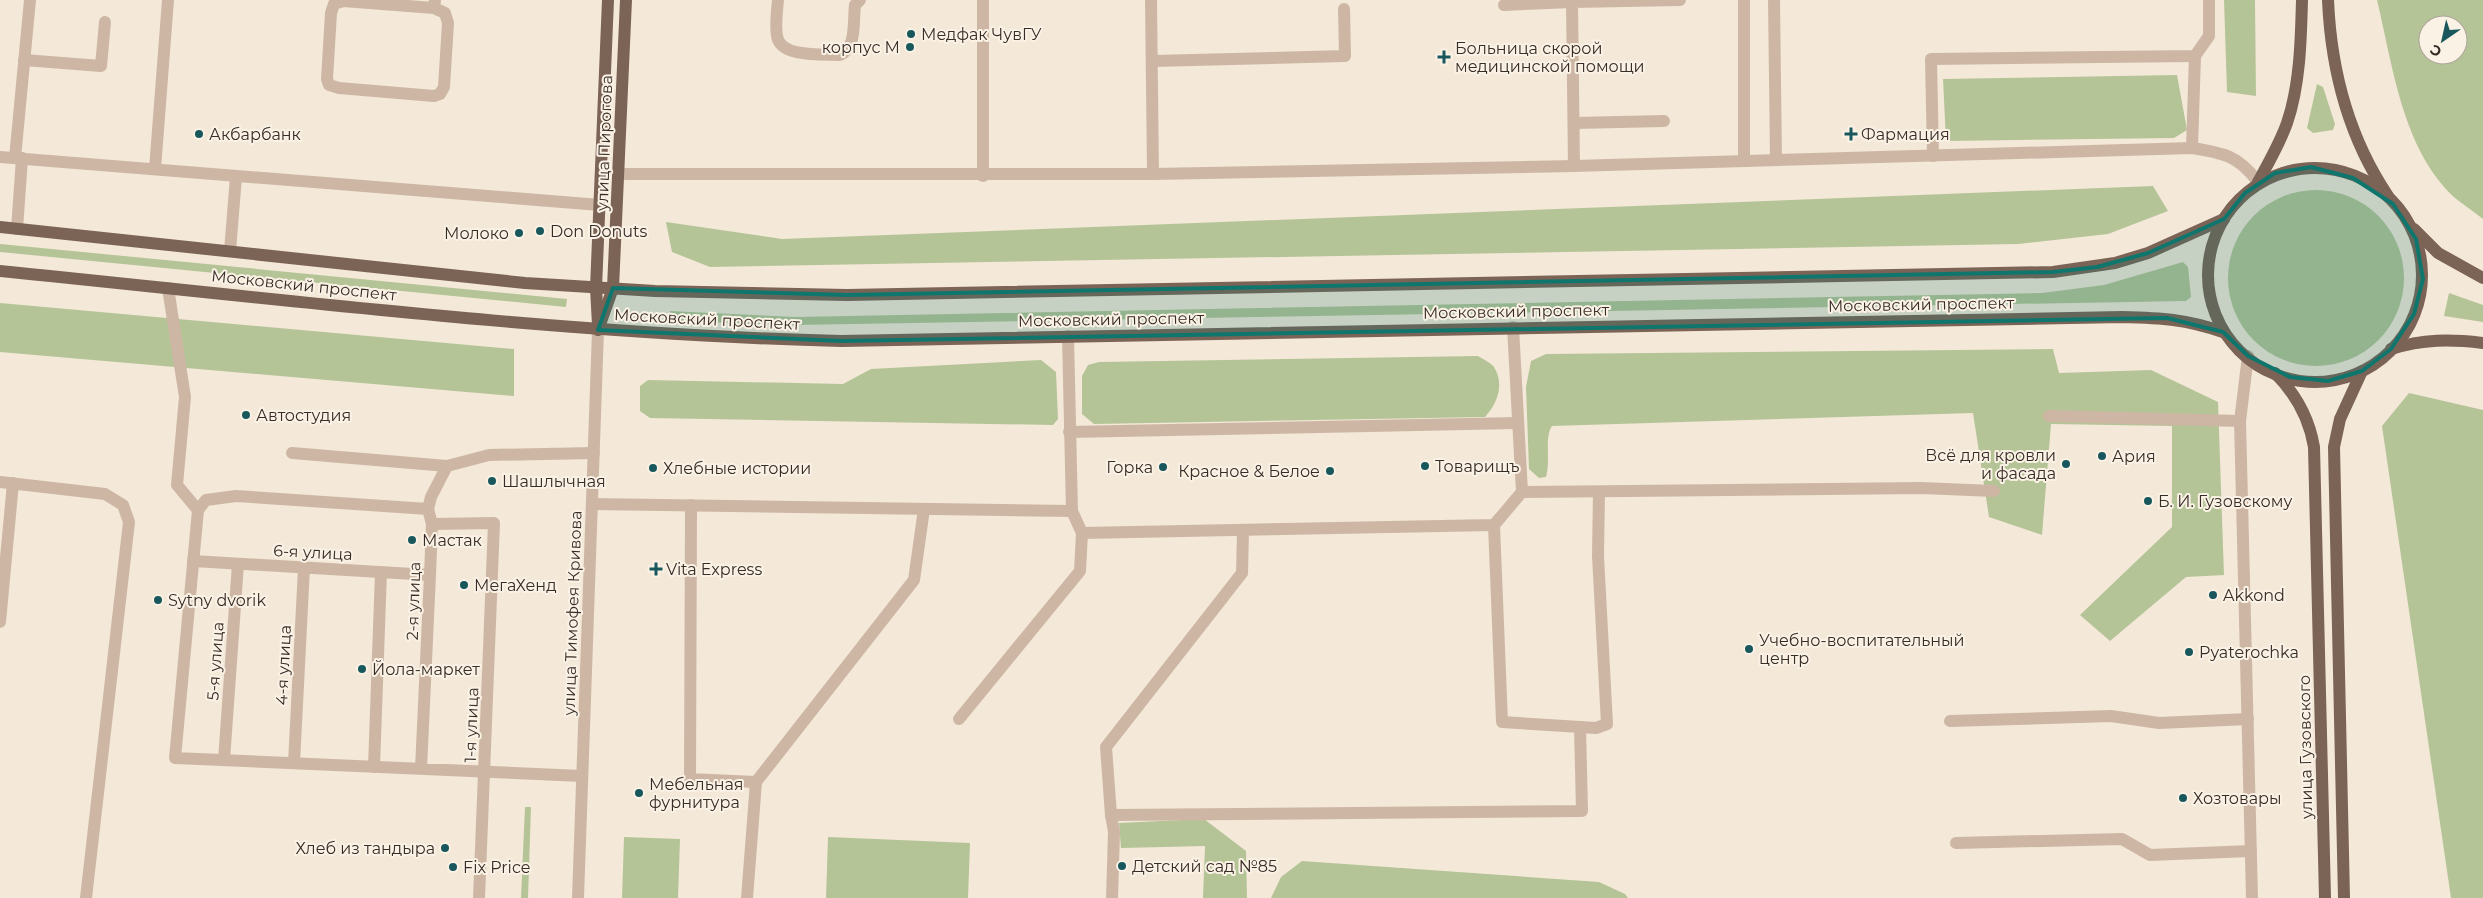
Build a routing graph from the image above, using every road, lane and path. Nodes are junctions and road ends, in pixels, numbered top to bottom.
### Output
1 (30, 0) edge
2 (168, 0) edge
3 (608, 0) edge
4 (626, 0) edge
5 (778, 0) edge
6 (860, 0) edge
7 (983, 0) edge
8 (1151, 0) edge
9 (1680, 0) edge
10 (1744, 0) edge
11 (1774, 0) edge
12 (2209, 0) edge
13 (2302, 0) edge
14 (2328, 0) edge
15 (1572, 2) junction
16 (434, 4) edge
17 (1504, 5) dead end
18 (1344, 9) dead end
19 (104, 22) dead end
20 (2195, 56) junction
21 (24, 60) junction
22 (1153, 61) junction
23 (1664, 121) dead end
24 (1574, 123) junction
25 (2192, 148) junction
26 (1933, 156) junction
27 (0, 157) edge
28 (19, 158) junction
29 (1744, 160) junction
30 (1776, 160) junction
31 (1574, 166) junction
32 (155, 169) junction
33 (602, 174) junction
34 (620, 174) junction
35 (1153, 174) junction
36 (983, 176) junction
37 (236, 177) junction
38 (2258, 182) junction
39 (2393, 204) junction
40 (600, 205) junction
41 (2224, 219) junction
42 (2407, 221) junction
43 (0, 227) edge
44 (17, 229) junction
45 (230, 251) junction
46 (0, 271) edge
47 (2483, 278) edge
48 (168, 288) junction
49 (596, 288) junction
50 (613, 288) junction
51 (1513, 327) junction
52 (598, 330) junction
53 (2223, 332) junction
54 (1068, 336) junction
55 (2483, 343) edge
56 (2391, 349) junction
57 (2248, 356) junction
58 (2271, 370) junction
59 (2362, 372) junction
60 (2049, 416) dead end
61 (2240, 420) junction
62 (1517, 423) junction
63 (1069, 432) junction
64 (594, 453) junction
65 (292, 454) dead end
66 (447, 466) junction
67 (0, 482) edge
68 (13, 483) junction
69 (1994, 491) dead end
70 (1522, 492) junction
71 (1599, 492) junction
72 (592, 504) junction
73 (691, 505) junction
74 (428, 509) junction
75 (924, 509) junction
76 (198, 510) junction
77 (1072, 511) junction
78 (432, 524) junction
79 (1494, 525) junction
80 (1243, 531) junction
81 (1082, 533) junction
82 (193, 562) junction
83 (238, 564) junction
84 (304, 568) junction
85 (381, 572) junction
86 (430, 575) junction
87 (0, 622) edge
88 (959, 719) dead end
89 (2248, 719) junction
90 (1950, 721) dead end
91 (1580, 727) junction
92 (224, 760) junction
93 (294, 763) junction
94 (374, 767) junction
95 (422, 769) junction
96 (485, 771) junction
97 (582, 776) junction
98 (756, 782) junction
99 (1111, 815) junction
100 (1956, 843) dead end
101 (2251, 852) junction
102 (86, 898) edge
103 (479, 898) edge
104 (578, 898) edge
105 (747, 898) edge
106 (1112, 898) edge
107 (2252, 898) edge
108 (2325, 898) edge
109 (2344, 898) edge

1 - 21 street
2 - 32 street
3 - 33 main road, улица Пирогова
4 - 34 main road, улица Пирогова
5 - 6 street
7 - 36 street
8 - 22 street
9 - 15 street
10 - 29 street
11 - 30 street
12 - 20 street
13 - 38 main road
14 - 39 main road
15 - 17 street
15 - 24 street
16 - 16 street
18 - 22 street
19 - 21 street
20 - 25 street
20 - 26 street
21 - 28 street
22 - 35 street
23 - 24 street
24 - 31 street
25 - 26 street
25 - 38 street
26 - 30 street
27 - 28 street
28 - 32 street
28 - 44 street
29 - 30 street
29 - 31 street
31 - 35 street
32 - 37 street
33 - 34 main road
33 - 40 main road, улица Пирогова
34 - 36 street
34 - 50 main road, улица Пирогова
35 - 36 street
37 - 40 street
37 - 45 street
38 - 39 main road
38 - 41 main road
39 - 42 main road
40 - 49 main road, улица Пирогова
41 - 50 main road, Московский проспект
41 - 53 main road
42 - 47 main road
42 - 56 main road
43 - 44 main road, Московский проспект
44 - 45 main road, Московский проспект
45 - 49 main road, Московский проспект
46 - 48 main road, Московский проспект
48 - 52 main road, Московский проспект
48 - 76 street
49 - 50 main road, Московский проспект
49 - 52 main road, улица Пирогова
50 - 52 main road, улица Пирогова
51 - 53 main road, Московский проспект
51 - 54 main road, Московский проспект
51 - 62 street
52 - 54 main road, Московский проспект
52 - 64 street, улица Тимофея Кривова
53 - 57 main road
54 - 63 street
55 - 56 main road
56 - 59 main road
57 - 58 main road
57 - 61 street
58 - 59 main road
58 - 108 main road, улица Гузовского
59 - 109 main road
60 - 61 street
61 - 89 street
62 - 63 street
62 - 70 street
63 - 77 street
64 - 66 street
64 - 72 street, улица Тимофея Кривова
65 - 66 street
66 - 74 street
67 - 68 street
68 - 87 street
68 - 102 street
69 - 71 street
70 - 71 street
70 - 79 street
71 - 91 street
72 - 73 street
72 - 97 street, улица Тимофея Кривова
73 - 75 street
73 - 98 street
74 - 76 street
74 - 78 street, 2-я улица
75 - 77 street
75 - 98 street
76 - 82 street
77 - 81 street
78 - 86 street, 2-я улица
78 - 96 street, 1-я улица
79 - 80 street
79 - 91 street
80 - 81 street
80 - 99 street
81 - 88 street
82 - 83 street, 6-я улица
82 - 92 street
83 - 84 street, 6-я улица
83 - 92 street, 5-я улица
84 - 85 street, 6-я улица
84 - 93 street, 4-я улица
85 - 86 street, 6-я улица
85 - 94 street
86 - 95 street, 2-я улица
89 - 90 street
89 - 101 street
91 - 99 street
92 - 93 street
93 - 94 street
94 - 95 street
95 - 96 street
96 - 97 street
96 - 103 street, 1-я улица
97 - 104 street, улица Тимофея Кривова
98 - 105 street
99 - 106 street
100 - 101 street
101 - 107 street

